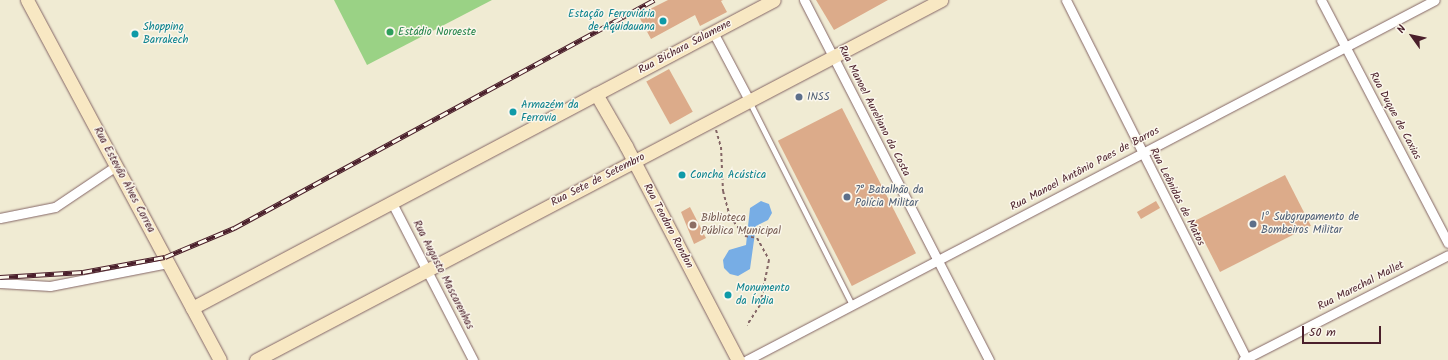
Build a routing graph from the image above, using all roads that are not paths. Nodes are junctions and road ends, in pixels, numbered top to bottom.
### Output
1 (27, 0) edge
2 (774, 0) edge
3 (804, 0) edge
4 (941, 0) edge
5 (1066, 0) edge
6 (1321, 0) edge
7 (1435, 0) edge
8 (713, 32) junction
9 (1345, 47) junction
10 (832, 57) junction
11 (596, 94) junction
12 (750, 102) junction
13 (1142, 153) junction
14 (633, 161) junction
15 (116, 166) junction
16 (391, 202) junction
17 (0, 218) edge
18 (1448, 243) edge
19 (1448, 256) edge
20 (937, 260) junction
21 (168, 263) junction
22 (427, 270) junction
23 (0, 283) edge
24 (852, 304) junction
25 (192, 308) junction
26 (1245, 359) edge
27 (220, 360) edge
28 (256, 360) edge
29 (473, 360) edge
30 (738, 360) edge
31 (746, 360) edge
32 (989, 360) edge

1 - 15 main road, Rua Estevão Alves Correa
2 - 8 main road, Rua Bichara Salamene
3 - 10 street, Rua Manoel Aureliano da Costa
4 - 10 main road, Rua Sete de Setembro
5 - 13 street, Rua Leônidas de Matos
6 - 9 street, Rua Duque de Caxias
7 - 9 street, Rua Manoel Antônio Paes de Barros
8 - 11 main road, Rua Bichara Salamene
8 - 12 street
9 - 13 street, Rua Manoel Antônio Paes de Barros
9 - 18 street, Rua Duque de Caxias
10 - 12 main road, Rua Sete de Setembro
10 - 20 street, Rua Manoel Aureliano da Costa
11 - 14 main road, Rua Teodoro Rondon
11 - 16 main road, Rua Bichara Salamene
12 - 14 main road, Rua Sete de Setembro
12 - 24 lane
13 - 20 street, Rua Manoel Antônio Paes de Barros
13 - 26 street, Rua Leônidas de Matos
14 - 22 main road, Rua Sete de Setembro
14 - 30 main road, Rua Teodoro Rondon
15 - 17 street
15 - 21 main road, Rua Estevão Alves Correa
16 - 22 street, Rua Augusto Mascarenhas
16 - 25 main road, Rua Bichara Salamene
19 - 26 street, Rua Marechal Mallet
20 - 24 street, Rua Manoel Antônio Paes de Barros
20 - 32 street, Rua Manoel Aureliano da Costa
21 - 23 street
21 - 25 main road, Rua Estevão Alves Correa
22 - 28 main road, Rua Sete de Setembro
22 - 29 street, Rua Augusto Mascarenhas
24 - 31 street, Rua Manoel Antônio Paes de Barros
25 - 27 main road, Rua Estevão Alves Correa

